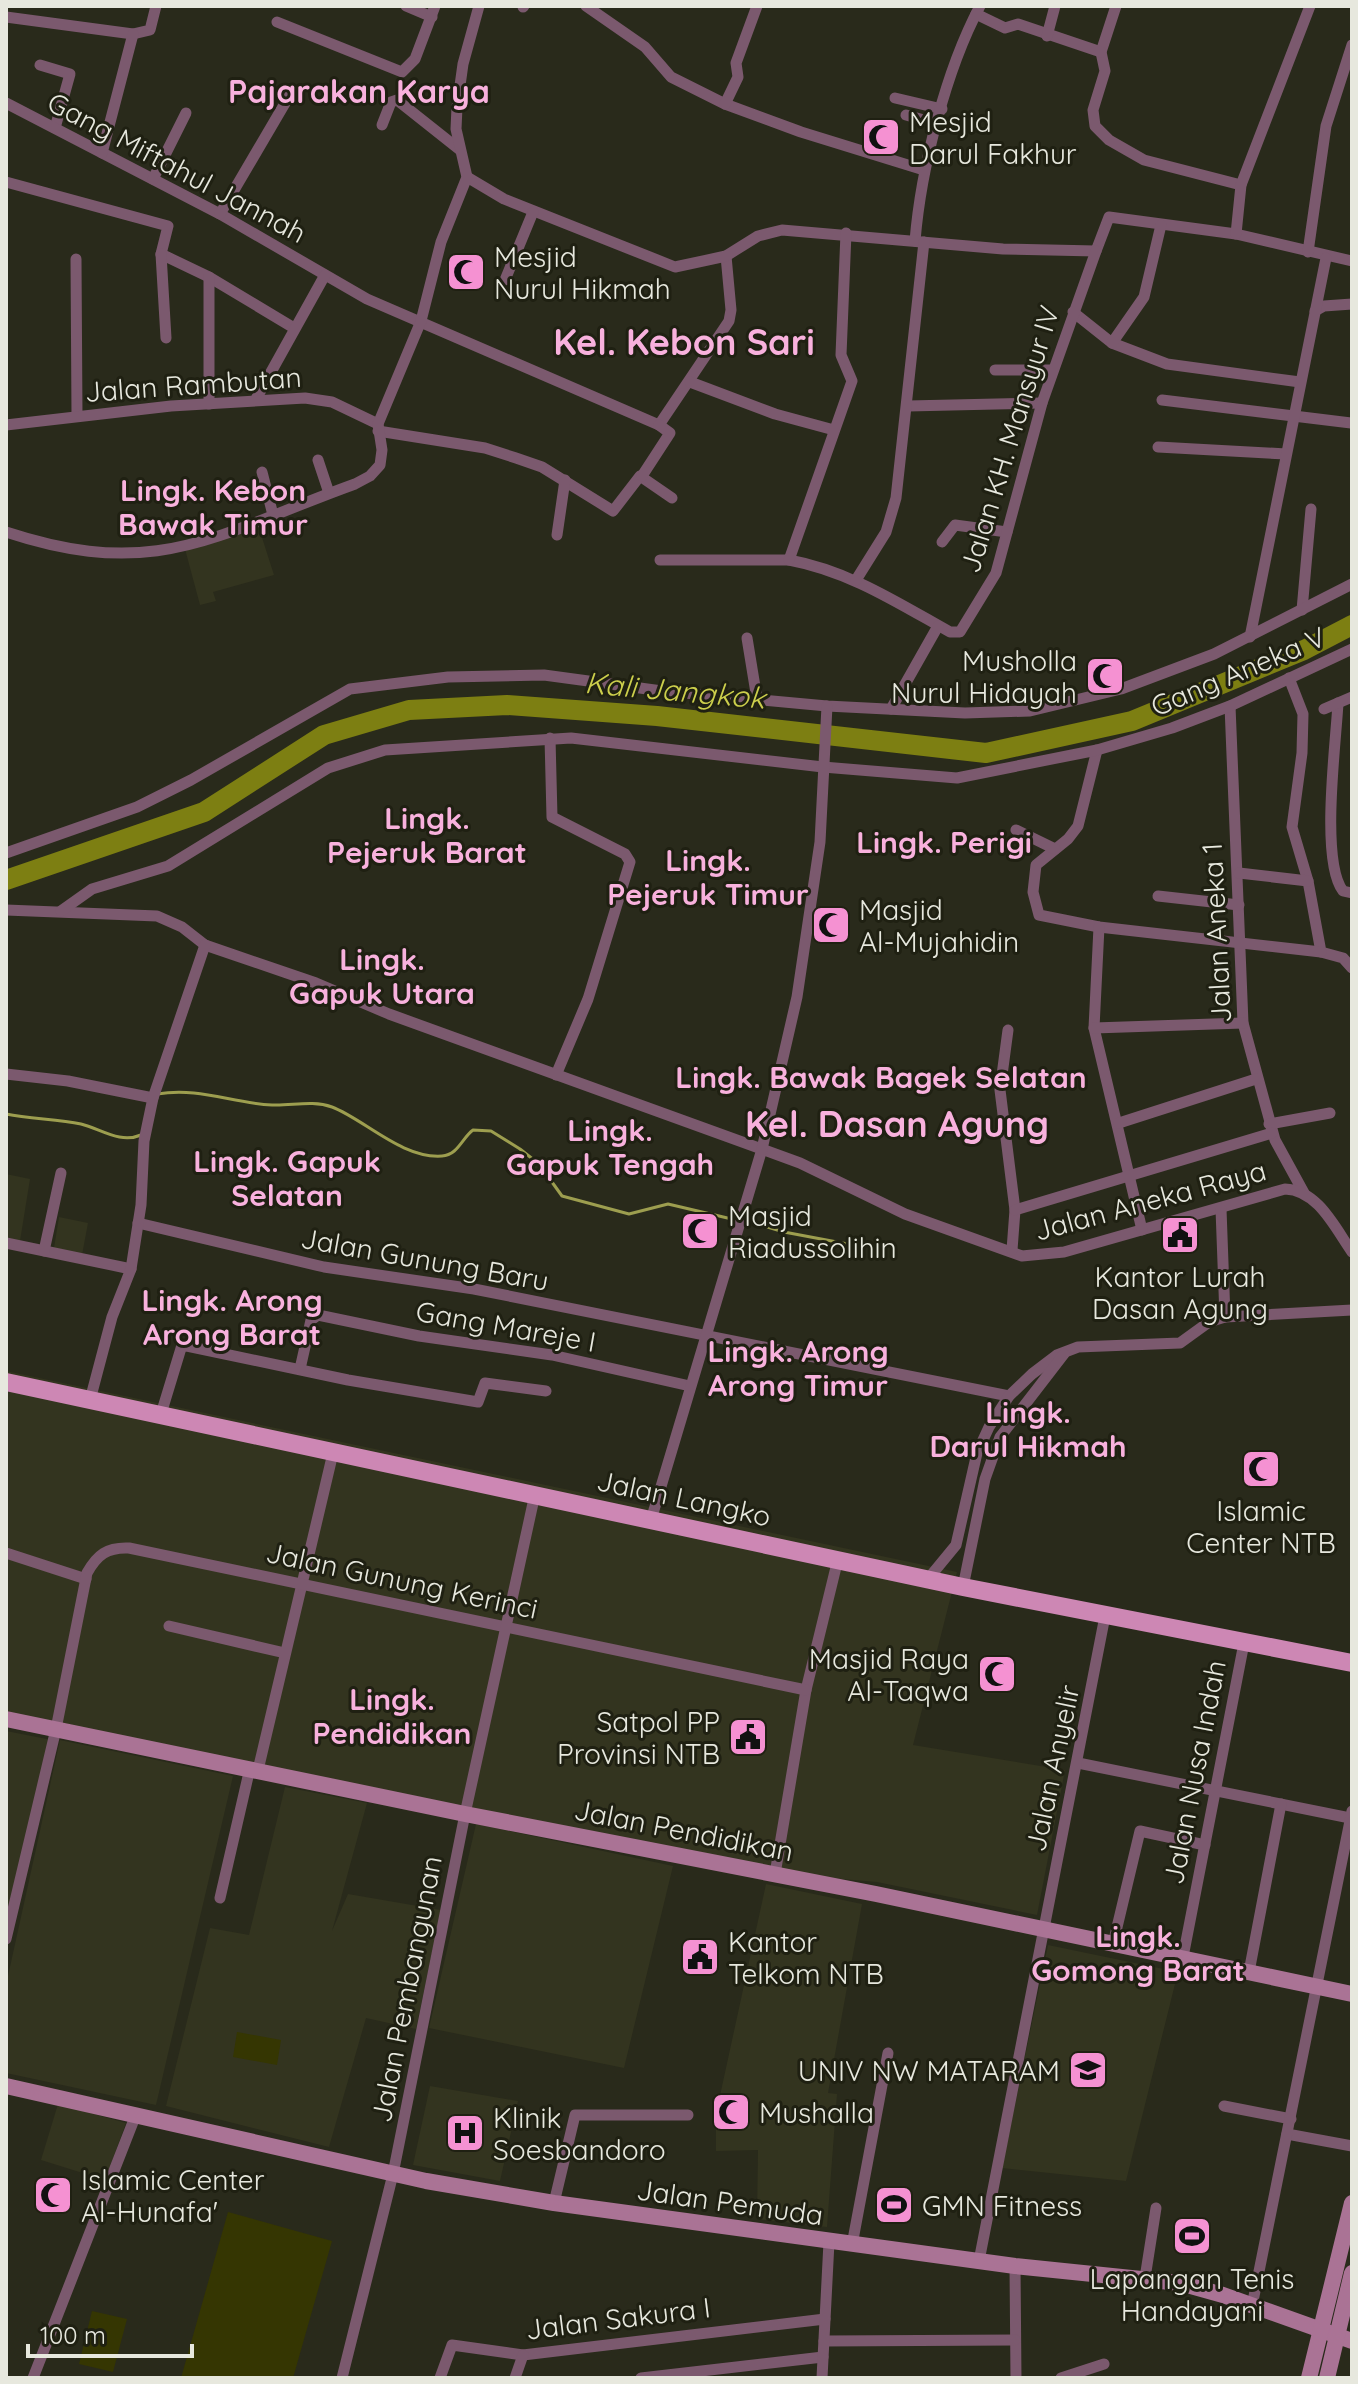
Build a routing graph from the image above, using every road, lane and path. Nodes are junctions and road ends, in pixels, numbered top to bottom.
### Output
1 (156, 6) edge
2 (406, 6) edge
3 (479, 6) edge
4 (586, 6) edge
5 (757, 6) edge
6 (1055, 6) edge
7 (1116, 6) edge
8 (1310, 6) edge
9 (978, 10) edge
10 (434, 12) edge
11 (6, 17) edge
12 (277, 22) dead end
13 (133, 34) junction
14 (1047, 36) junction
15 (1352, 45) edge
16 (1101, 52) junction
17 (40, 65) dead end
18 (291, 93) dead end
19 (895, 98) dead end
20 (6, 103) edge
21 (725, 104) junction
22 (942, 109) junction
23 (186, 113) dead end
24 (906, 115) dead end
25 (938, 124) junction
26 (382, 125) dead end
27 (55, 128) junction
28 (461, 151) junction
29 (102, 153) junction
30 (924, 170) junction
31 (467, 177) junction
32 (153, 179) junction
33 (6, 182) edge
34 (1241, 185) junction
35 (533, 212) junction
36 (220, 214) junction
37 (1161, 225) junction
38 (846, 233) junction
39 (1236, 234) junction
40 (919, 242) junction
41 (1096, 251) junction
42 (1308, 252) junction
43 (161, 254) junction
44 (726, 256) junction
45 (1326, 258) junction
46 (76, 259) dead end
47 (1352, 261) edge
48 (325, 275) junction
49 (209, 277) junction
50 (505, 280) dead end
51 (1352, 304) edge
52 (1315, 311) junction
53 (1073, 312) junction
54 (421, 321) junction
55 (294, 328) junction
56 (166, 338) dead end
57 (1112, 343) junction
58 (995, 370) dead end
59 (1053, 370) junction
60 (690, 382) junction
61 (1300, 382) junction
62 (256, 399) junction
63 (1162, 400) dead end
64 (1042, 403) junction
65 (209, 404) junction
66 (908, 406) junction
67 (77, 416) junction
68 (1292, 417) junction
69 (1351, 423) edge
70 (6, 425) edge
71 (659, 425) junction
72 (378, 428) junction
73 (834, 430) junction
74 (1158, 447) dead end
75 (1286, 454) junction
76 (318, 460) dead end
77 (262, 472) dead end
78 (642, 476) junction
79 (565, 480) junction
80 (329, 493) junction
81 (672, 498) dead end
82 (1311, 509) dead end
83 (273, 515) junction
84 (6, 532) edge
85 (1007, 532) junction
86 (557, 535) dead end
87 (942, 542) dead end
88 (660, 560) dead end
89 (789, 560) junction
90 (856, 580) junction
91 (1352, 584) edge
92 (1302, 610) junction
93 (938, 626) junction
94 (1250, 637) junction
95 (747, 638) dead end
96 (1352, 649) edge
97 (1289, 678) junction
98 (1352, 697) edge
99 (757, 699) junction
100 (1338, 703) junction
101 (827, 706) junction
102 (1230, 706) junction
103 (891, 709) junction
104 (1324, 709) dead end
105 (550, 738) junction
106 (1097, 750) junction
107 (824, 763) junction
108 (1016, 830) dead end
109 (1055, 849) junction
110 (6, 853) edge
111 (1239, 873) junction
112 (1308, 881) junction
113 (1352, 893) edge
114 (1158, 896) dead end
115 (1239, 905) junction
116 (6, 910) edge
117 (61, 911) junction
118 (1099, 927) junction
119 (1238, 942) junction
120 (205, 945) junction
121 (1321, 952) junction
122 (1352, 968) edge
123 (1243, 1023) junction
124 (1094, 1028) junction
125 (1008, 1030) dead end
126 (6, 1074) edge
127 (556, 1075) junction
128 (1256, 1079) junction
129 (152, 1097) junction
130 (1330, 1113) dead end
131 (1119, 1123) junction
132 (1271, 1128) junction
133 (762, 1149) junction
134 (61, 1173) dead end
135 (1131, 1174) junction
136 (1304, 1193) junction
137 (1221, 1209) junction
138 (1015, 1210) junction
139 (138, 1223) junction
140 (1142, 1230) junction
141 (6, 1243) edge
142 (1012, 1250) junction
143 (44, 1251) junction
144 (1352, 1252) edge
145 (131, 1269) junction
146 (1352, 1310) edge
147 (1225, 1317) junction
148 (704, 1335) junction
149 (1067, 1351) junction
150 (300, 1369) junction
151 (6, 1382) edge
152 (690, 1386) junction
153 (546, 1391) dead end
154 (1009, 1396) junction
155 (90, 1400) junction
156 (161, 1414) junction
157 (333, 1453) junction
158 (535, 1494) junction
159 (651, 1520) junction
160 (6, 1553) edge
161 (838, 1559) junction
162 (86, 1579) junction
163 (928, 1579) junction
164 (302, 1583) junction
165 (963, 1587) junction
166 (1105, 1616) junction
167 (169, 1626) dead end
168 (506, 1626) junction
169 (1244, 1643) junction
170 (285, 1653) junction
171 (1352, 1663) edge
172 (806, 1690) junction
173 (6, 1719) edge
174 (56, 1729) junction
175 (1078, 1763) junction
176 (254, 1769) junction
177 (1216, 1790) junction
178 (1281, 1804) junction
179 (465, 1814) junction
180 (1351, 1814) edge
181 (1205, 1845) junction
182 (1346, 1863) edge
183 (775, 1874) junction
184 (220, 1898) dead end
185 (1044, 1929) junction
186 (6, 1939) edge
187 (1113, 1944) junction
188 (1183, 1957) junction
189 (1249, 1972) junction
190 (1316, 1989) junction
191 (1352, 1994) edge
192 (888, 2053) dead end
193 (6, 2086) edge
194 (1224, 2106) dead end
195 (688, 2115) dead end
196 (135, 2117) junction
197 (1291, 2119) junction
198 (1287, 2134) junction
199 (1352, 2146) edge
200 (393, 2174) junction
201 (554, 2203) junction
202 (1352, 2203) edge
203 (1156, 2208) dead end
204 (829, 2242) junction
205 (852, 2245) junction
206 (979, 2261) junction
207 (1015, 2266) junction
208 (1352, 2273) edge
209 (1145, 2278) junction
210 (1252, 2306) junction
211 (825, 2319) junction
212 (1337, 2335) edge
213 (1015, 2340) junction
214 (824, 2341) junction
215 (523, 2355) junction
216 (823, 2357) junction
217 (1104, 2364) dead end
218 (38, 2377) edge
219 (342, 2378) edge
220 (440, 2378) edge
221 (515, 2378) edge
222 (641, 2378) edge
223 (822, 2378) edge
224 (1016, 2378) edge
225 (1061, 2378) edge
226 (1309, 2378) edge
227 (1327, 2378) edge

1 - 13 street
2 - 10 street
3 - 28 street
4 - 21 street
5 - 21 street
6 - 14 street
7 - 16 street
8 - 34 street
9 - 14 street
9 - 22 street
10 - 12 street
11 - 13 street
13 - 29 street
14 - 16 street
15 - 42 street
16 - 34 street
17 - 27 street
18 - 36 street
19 - 22 street
20 - 27 street, Gang Miftahul Jannah
21 - 30 street
22 - 25 street
23 - 32 street
24 - 25 street
25 - 30 street
26 - 28 street
27 - 29 street, Gang Miftahul Jannah
28 - 31 street
29 - 32 street, Gang Miftahul Jannah
30 - 40 street
31 - 35 street
31 - 54 street
32 - 36 street, Gang Miftahul Jannah
33 - 43 street
34 - 39 street
35 - 44 street
35 - 50 street
36 - 48 street, Gang Miftahul Jannah
37 - 39 street
37 - 41 street, Jalan KH. Mansyur IV
37 - 57 street
38 - 40 street
38 - 44 street
38 - 73 street
39 - 42 street
40 - 41 street
40 - 66 street
41 - 53 street, Jalan KH. Mansyur IV
42 - 45 street
43 - 49 street
43 - 56 street
44 - 60 street
45 - 47 street
45 - 52 street
46 - 67 street
48 - 54 street, Gang Miftahul Jannah
48 - 55 street
49 - 55 street
49 - 65 street
51 - 52 street
52 - 61 street
53 - 57 street
53 - 59 street, Jalan KH. Mansyur IV
54 - 71 street, Gang Miftahul Jannah
54 - 72 street
55 - 62 street
57 - 61 street
58 - 59 street
59 - 64 street, Jalan KH. Mansyur IV
60 - 71 street
60 - 73 street
61 - 68 street
62 - 65 street, Jalan Rambutan
62 - 72 street, Jalan Rambutan
63 - 68 street
64 - 66 street
64 - 85 street, Jalan KH. Mansyur IV
65 - 67 street, Jalan Rambutan
66 - 90 street
67 - 70 street, Jalan Rambutan
68 - 69 street
68 - 75 street
71 - 78 street
72 - 79 street, Jalan Rambutan
72 - 80 street
73 - 89 street
74 - 75 street
75 - 94 street
76 - 80 street
77 - 83 street
78 - 79 street, Jalan Rambutan
78 - 81 street
79 - 86 street
80 - 83 street
82 - 92 street
83 - 84 street
85 - 87 street
85 - 93 street, Jalan KH. Mansyur IV
88 - 89 street
89 - 90 street
90 - 93 street
91 - 92 street
92 - 94 street
93 - 103 street
94 - 103 street
95 - 99 street
96 - 97 street, Gang Aneka V
97 - 102 street, Gang Aneka V
97 - 112 street
98 - 100 street
99 - 101 street
99 - 110 street
100 - 104 street
100 - 113 street
101 - 103 street
101 - 107 street
102 - 106 street, Gang Aneka V
102 - 111 street, Jalan Aneka 1
105 - 107 street, Gang Aneka V
105 - 117 street, Gang Aneka V
105 - 127 street
106 - 107 street, Gang Aneka V
106 - 109 street
107 - 133 street
108 - 109 street
109 - 118 street
111 - 112 street
111 - 115 street, Jalan Aneka 1
112 - 121 street
114 - 115 street
115 - 119 street, Jalan Aneka 1
116 - 117 street, Jalan Aneka Raya
117 - 120 street, Jalan Aneka Raya
118 - 119 street
118 - 124 street
119 - 121 street
119 - 123 street, Jalan Aneka 1
120 - 127 street, Jalan Aneka Raya
120 - 129 street
121 - 122 street
123 - 124 street
123 - 128 street, Jalan Aneka 1
124 - 131 street
125 - 138 street
126 - 129 street
127 - 133 street, Jalan Aneka Raya
128 - 131 street
128 - 132 street, Jalan Aneka 1
129 - 139 street
130 - 132 street
131 - 135 street
132 - 135 street
132 - 136 street, Jalan Aneka 1
133 - 142 street, Jalan Aneka Raya
133 - 148 street
134 - 143 street
135 - 138 street
135 - 140 street
136 - 137 street, Jalan Aneka Raya
136 - 144 street, Jalan Aneka Raya
137 - 140 street, Jalan Aneka Raya
137 - 147 street
138 - 142 street
139 - 145 street
139 - 148 street, Jalan Gunung Baru
140 - 142 street, Jalan Aneka Raya
141 - 143 street
143 - 145 street
145 - 155 street
146 - 147 street
147 - 149 street
148 - 152 street
148 - 154 street, Jalan Gunung Baru
149 - 154 street
149 - 165 street
150 - 152 street, Gang Mareje I
150 - 153 street
150 - 156 street
151 - 155 main road, Jalan Langko
152 - 159 street
154 - 163 street
155 - 156 main road, Jalan Langko
156 - 157 main road, Jalan Langko
157 - 158 main road, Jalan Langko
157 - 164 street
158 - 159 main road, Jalan Langko
158 - 168 street, Jalan Pembangunan
159 - 161 main road, Jalan Langko
160 - 162 street
161 - 163 main road, Jalan Langko
161 - 172 street
162 - 164 street, Jalan Gunung Kerinci
162 - 174 street
163 - 165 main road, Jalan Langko
164 - 168 street, Jalan Gunung Kerinci
164 - 170 street
165 - 166 main road, Jalan Langko
166 - 169 main road, Jalan Langko
166 - 175 street, Jalan Anyelir
167 - 170 street
168 - 172 street, Jalan Gunung Kerinci
168 - 179 street, Jalan Pembangunan
169 - 171 main road, Jalan Langko
169 - 177 street, Jalan Nusa Indah
170 - 176 street
172 - 183 street
173 - 174 main road, Jalan Pendidikan
174 - 176 main road, Jalan Pendidikan
174 - 186 street
175 - 177 street
175 - 185 street, Jalan Anyelir
176 - 179 main road, Jalan Pendidikan
176 - 184 street
177 - 178 street
177 - 181 street, Jalan Nusa Indah
178 - 180 street
178 - 189 street
179 - 183 main road, Jalan Pendidikan
179 - 200 street, Jalan Pembangunan
180 - 182 street
181 - 187 street
181 - 188 street, Jalan Nusa Indah
182 - 190 street
183 - 185 main road, Jalan Pendidikan
185 - 187 main road, Jalan Pendidikan
185 - 206 street, Jalan Anyelir
187 - 188 main road, Jalan Pendidikan
188 - 189 main road, Jalan Pendidikan
189 - 190 main road, Jalan Pendidikan
190 - 191 main road, Jalan Pendidikan
190 - 197 street
192 - 205 street
193 - 196 main road, Jalan Pemuda
194 - 197 street
195 - 201 street
196 - 200 main road, Jalan Pemuda
196 - 218 street
197 - 198 street
198 - 199 street
198 - 210 street
200 - 201 main road, Jalan Pemuda
200 - 219 street, Jalan Pembangunan
201 - 204 main road, Jalan Pemuda
202 - 212 main road
203 - 209 street
204 - 205 main road, Jalan Pemuda
204 - 211 street
205 - 206 main road, Jalan Pemuda
206 - 207 main road, Jalan Pemuda
207 - 209 main road, Jalan Pemuda
207 - 213 street
208 - 212 main road
209 - 210 main road, Jalan Pemuda
210 - 212 main road, Jalan Pemuda
211 - 214 street
211 - 215 street, Jalan Sakura I
212 - 226 main road
212 - 227 main road
213 - 214 street
213 - 224 street
214 - 216 street
215 - 220 street, Jalan Sakura I
215 - 221 street
216 - 222 street
216 - 223 street
217 - 225 street

